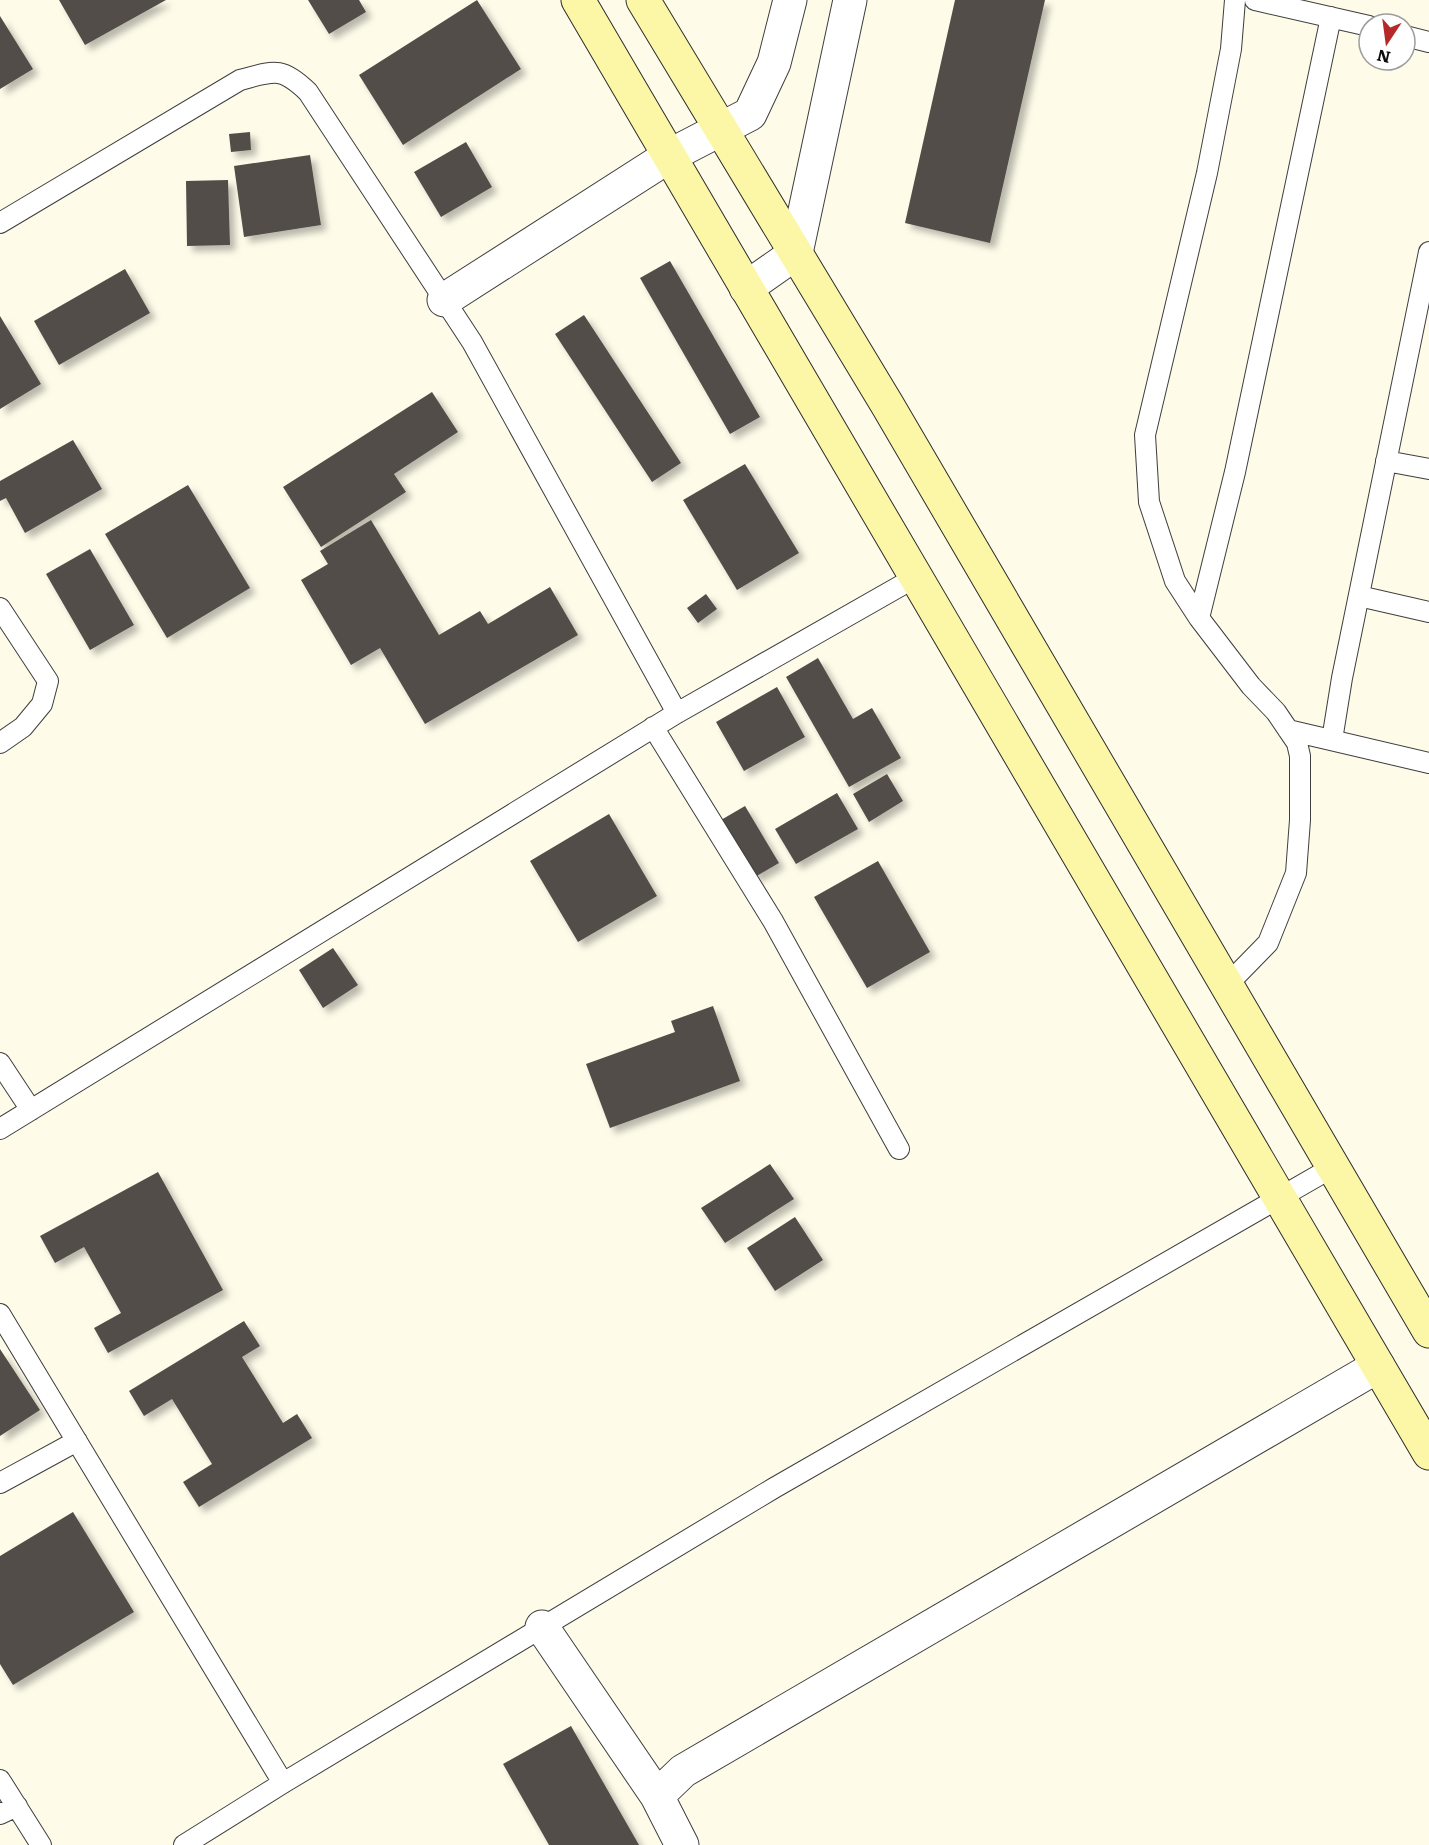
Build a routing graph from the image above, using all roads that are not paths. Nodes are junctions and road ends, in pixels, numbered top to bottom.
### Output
1 (578, 0) edge
2 (643, 0) edge
3 (790, 0) edge
4 (850, 0) edge
5 (1235, 0) edge
6 (1255, 0) edge
7 (1331, 17) junction
8 (1357, 23) edge
9 (721, 129) junction
10 (669, 156) junction
11 (0, 223) edge
12 (1429, 252) edge
13 (796, 253) junction
14 (746, 288) junction
15 (444, 300) junction
16 (1423, 315) edge
17 (1386, 461) junction
18 (1429, 470) edge
19 (916, 577) junction
20 (1359, 596) junction
21 (0, 608) edge
22 (1429, 612) edge
23 (1199, 618) junction
24 (677, 713) junction
25 (653, 727) junction
26 (1288, 730) junction
27 (1332, 741) junction
28 (0, 743) edge
29 (1429, 763) edge
30 (1227, 985) junction
31 (0, 1063) edge
32 (31, 1110) junction
33 (0, 1129) edge
34 (899, 1149) dead end
35 (1333, 1167) junction
36 (1280, 1198) junction
37 (0, 1314) edge
38 (1429, 1331) edge
39 (1378, 1366) junction
40 (77, 1442) junction
41 (1429, 1453) edge
42 (0, 1483) edge
43 (542, 1627) junction
44 (0, 1780) edge
45 (283, 1783) junction
46 (657, 1796) junction
47 (8, 1810) edge
48 (41, 1845) edge
49 (184, 1845) edge
50 (682, 1845) edge

1 - 10 street
2 - 9 street
3 - 9 street
4 - 13 street
5 - 23 lane
6 - 7 lane
7 - 8 lane
7 - 23 lane
9 - 10 street
9 - 13 street
10 - 14 street
10 - 15 street
11 - 15 lane
12 - 16 lane
13 - 14 street
13 - 30 street
14 - 19 street
15 - 24 lane
16 - 17 lane
17 - 18 lane
17 - 20 lane
19 - 24 lane
19 - 36 street
20 - 22 lane
20 - 27 lane
21 - 28 lane
23 - 26 lane
24 - 25 lane
25 - 32 lane
25 - 34 lane
26 - 27 lane
26 - 30 lane
27 - 29 lane
30 - 35 street
31 - 32 lane
32 - 33 lane
35 - 36 lane
35 - 38 street
36 - 39 street
36 - 43 lane
37 - 40 lane
39 - 41 street
39 - 46 street
40 - 42 lane
40 - 45 lane
43 - 45 lane
43 - 46 street
44 - 47 lane
45 - 49 lane
46 - 50 street
47 - 48 lane

